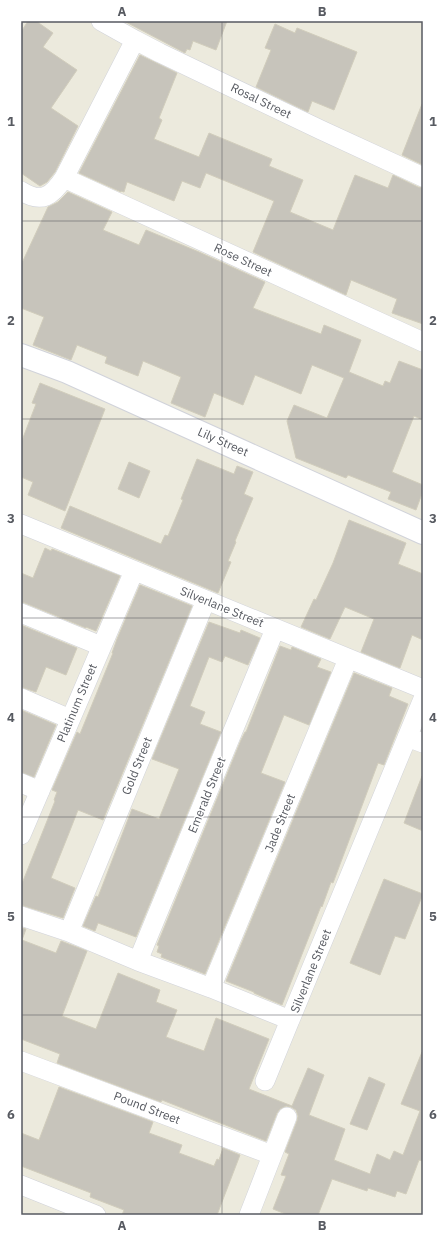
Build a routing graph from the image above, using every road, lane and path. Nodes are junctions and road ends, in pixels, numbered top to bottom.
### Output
1 (101, 21) edge
2 (135, 40) junction
3 (423, 177) edge
4 (64, 178) junction
5 (21, 191) edge
6 (423, 342) edge
7 (21, 355) edge
8 (21, 524) edge
9 (423, 533) edge
10 (134, 571) junction
11 (206, 600) junction
12 (21, 612) edge
13 (275, 629) junction
14 (101, 646) junction
15 (348, 659) junction
16 (423, 690) edge
17 (21, 698) edge
18 (423, 699) edge
19 (70, 720) junction
20 (415, 740) edge
21 (21, 783) edge
22 (40, 792) junction
23 (21, 835) edge
24 (21, 916) edge
25 (69, 932) junction
26 (138, 961) junction
27 (211, 988) junction
28 (290, 1020) junction
29 (21, 1061) edge
30 (265, 1081) dead end
31 (287, 1117) dead end
32 (272, 1155) junction
33 (21, 1185) edge
34 (96, 1215) edge
35 (249, 1215) edge

1 - 2 street, Rosal Street
2 - 3 street, Rosal Street
2 - 4 street
4 - 5 street
4 - 6 street, Rose Street
7 - 9 street, Lily Street
8 - 10 street, Silverlane Street
10 - 11 street, Silverlane Street
10 - 14 street, Platinum Street
11 - 13 street, Silverlane Street
11 - 25 street, Gold Street
12 - 14 street
13 - 15 street, Silverlane Street
13 - 26 street, Emerald Street
14 - 19 street, Platinum Street
15 - 16 street, Silverlane Street
15 - 27 street, Jade Street
17 - 19 street
18 - 20 street, Silverlane Street
19 - 22 street, Platinum Street
20 - 28 street, Silverlane Street
21 - 22 street
22 - 23 street, Platinum Street
24 - 25 street, Silverlane Street
25 - 26 street, Silverlane Street
26 - 27 street, Silverlane Street
27 - 28 street, Silverlane Street
28 - 30 street
29 - 32 street, Pound Street
31 - 32 street
32 - 35 street
33 - 34 street

